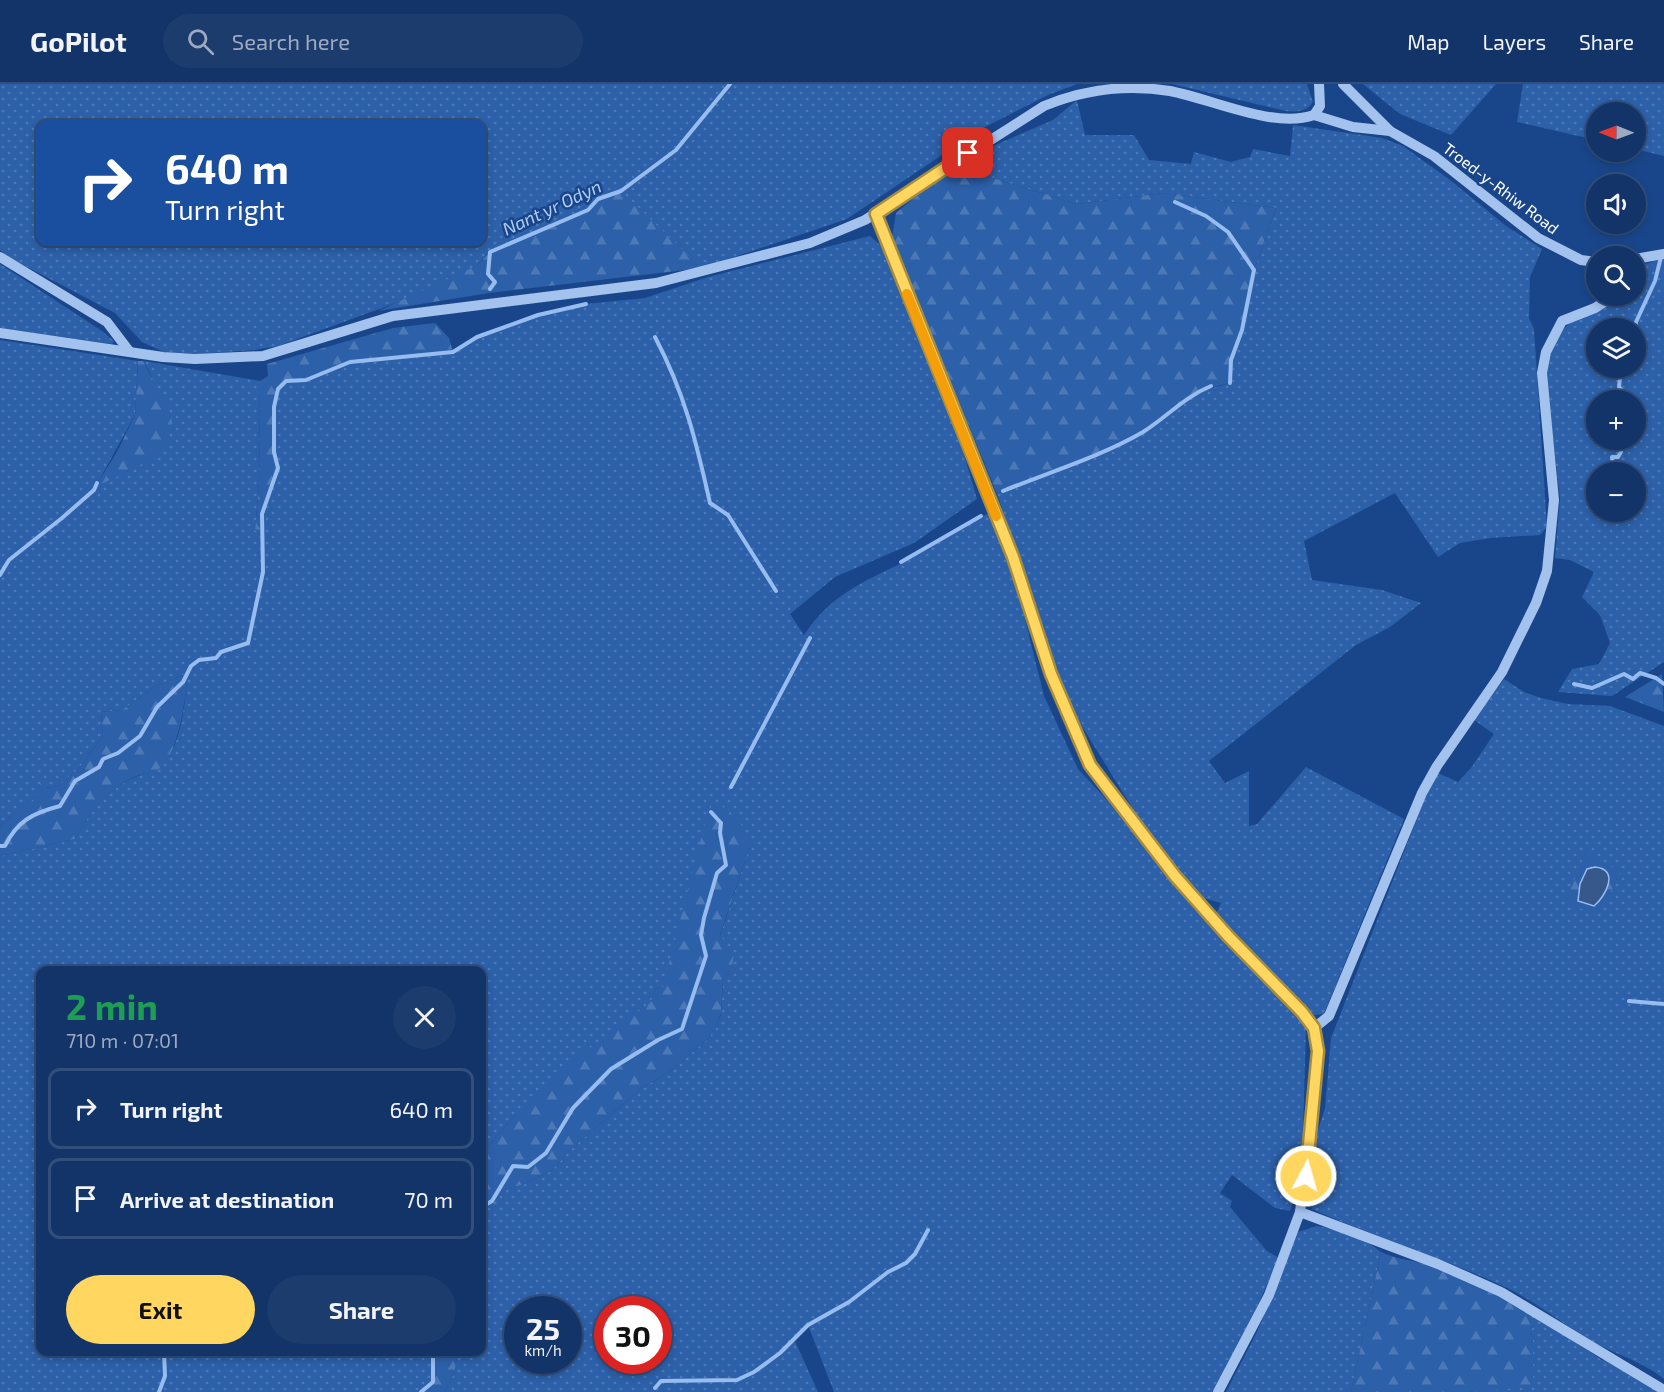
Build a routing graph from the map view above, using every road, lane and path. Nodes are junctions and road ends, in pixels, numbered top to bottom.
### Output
1 (1319, 84) edge
2 (1343, 84) edge
3 (1314, 115) junction
4 (1390, 130) junction
5 (876, 214) junction
6 (1664, 254) edge
7 (0, 257) edge
8 (1646, 258) edge
9 (1586, 261) edge
10 (1598, 306) edge
11 (0, 333) edge
12 (129, 351) junction
13 (1314, 1028) junction
14 (1300, 1212) junction
15 (1664, 1390) edge
16 (1218, 1392) edge

1 - 3 street
2 - 4 street, Troed-y-Rhiw Road
3 - 4 street, Troed-y-Rhiw Road
3 - 5 street
4 - 9 street, Troed-y-Rhiw Road
5 - 12 street
5 - 13 street
6 - 8 street
7 - 12 street
10 - 13 street
11 - 12 street
13 - 14 street
14 - 15 street
14 - 16 street

